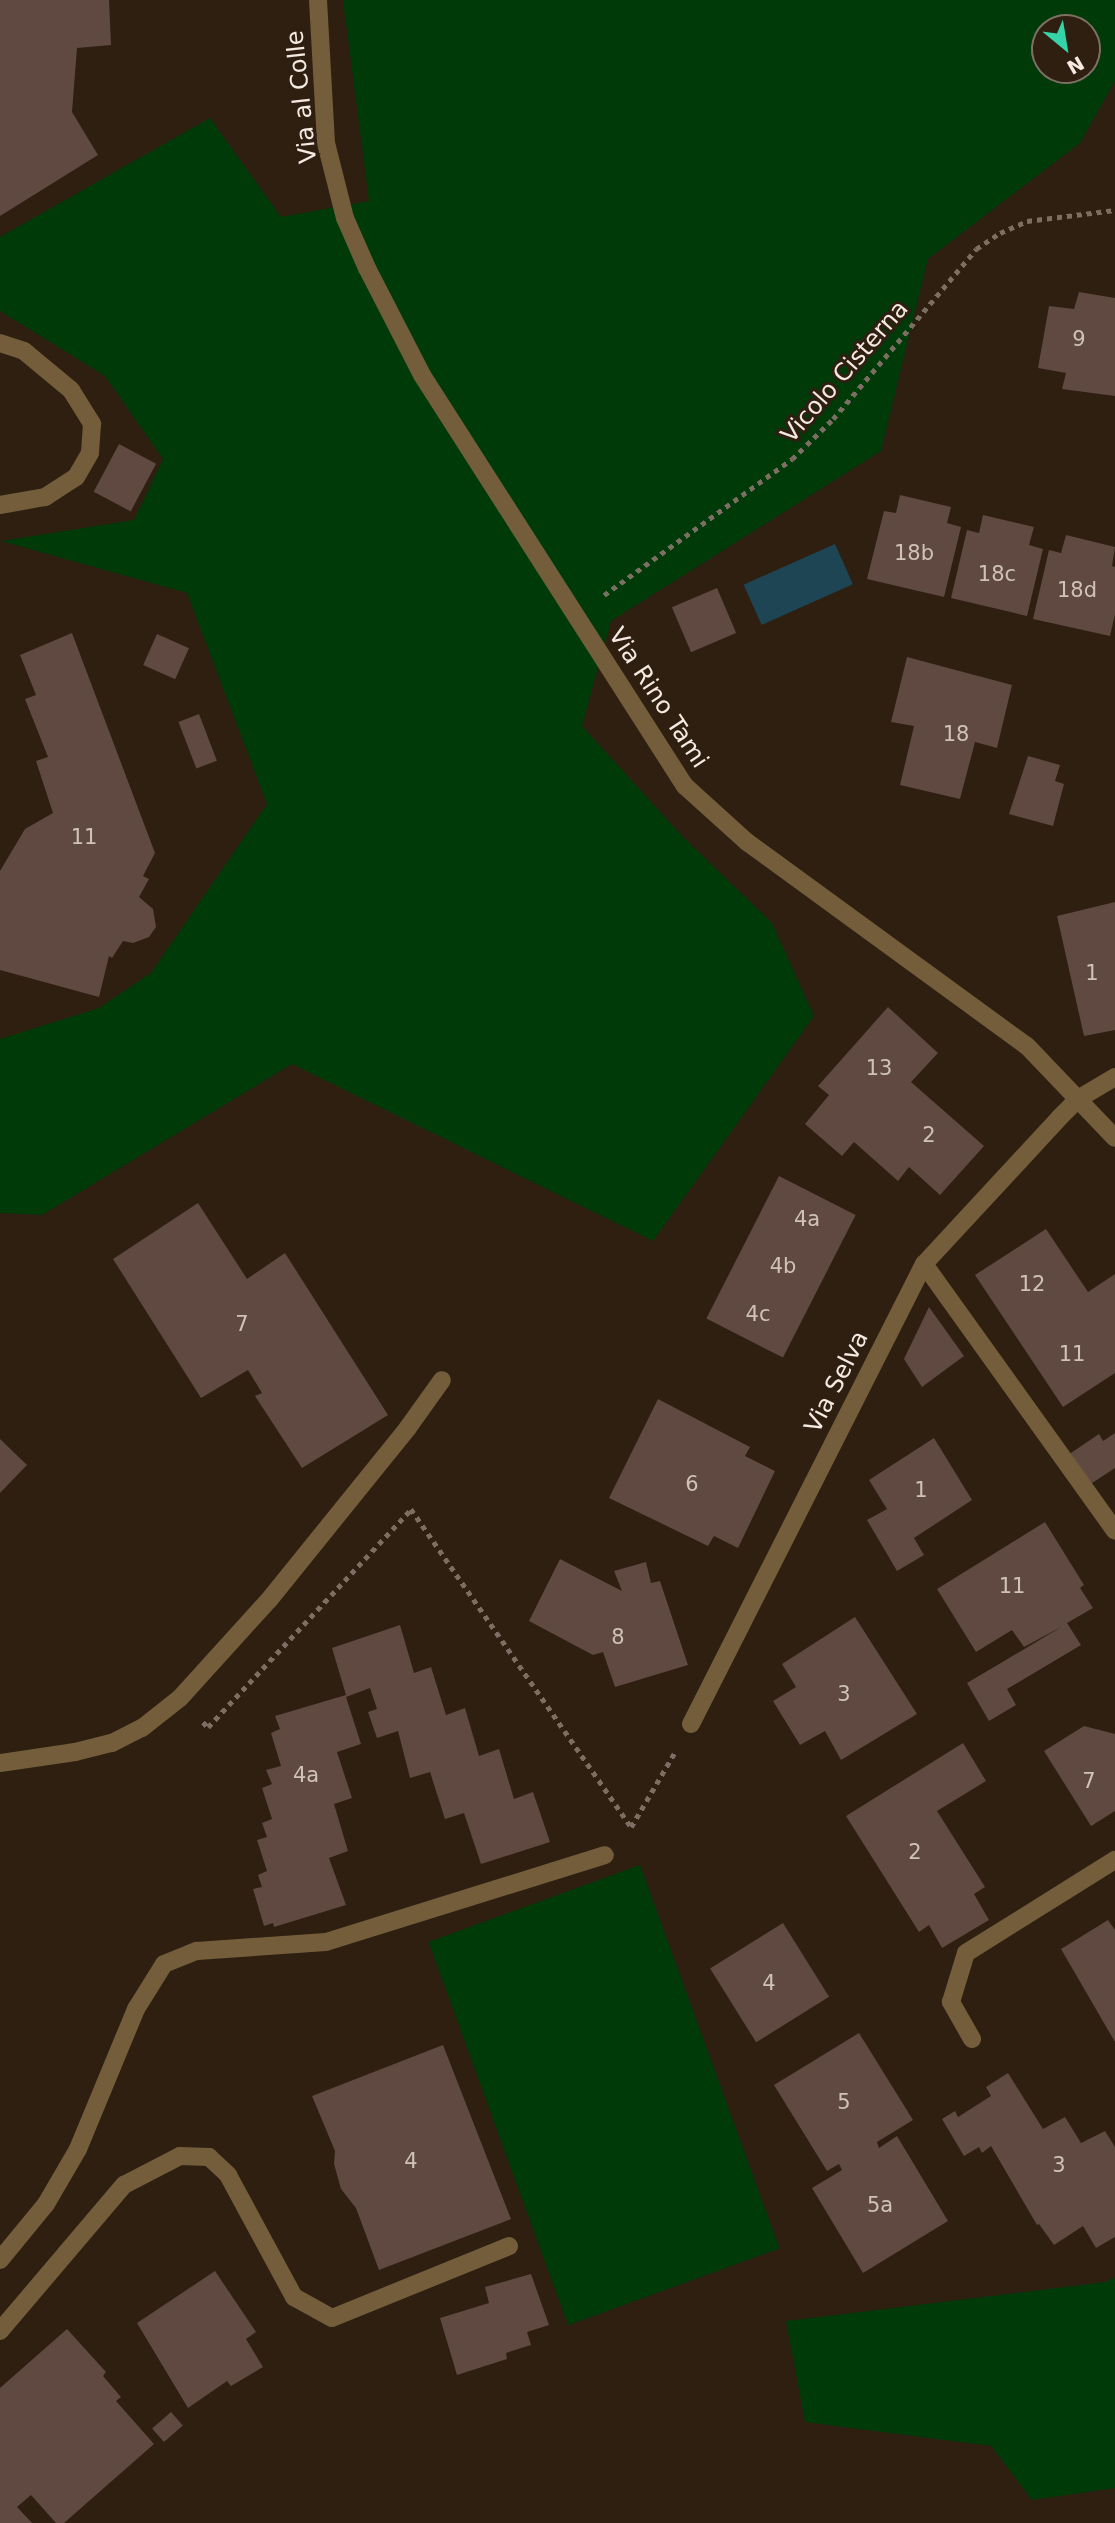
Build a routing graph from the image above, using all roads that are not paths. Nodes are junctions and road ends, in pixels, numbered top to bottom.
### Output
1 (318, 0) edge
2 (367, 268) joint
3 (0, 343) edge
4 (0, 505) edge
5 (1115, 1077) edge
6 (1078, 1099) junction
7 (1115, 1138) edge
8 (923, 1264) junction
9 (442, 1380) dead end
10 (1115, 1531) edge
11 (691, 1724) road end
12 (0, 1763) edge
13 (605, 1856) dead end
14 (1115, 1860) edge
15 (972, 2039) dead end
16 (509, 2246) dead end
17 (0, 2260) edge
18 (0, 2331) edge

1 - 2 street, Via al Colle
2 - 6 street, Via Rino Tami
3 - 4 street
5 - 6 street, Via Selva
6 - 7 street, Via Rino Tami
6 - 8 street, Via Selva
8 - 10 street
8 - 11 street, Via Selva
9 - 12 street
13 - 17 street
14 - 15 street
16 - 18 street

